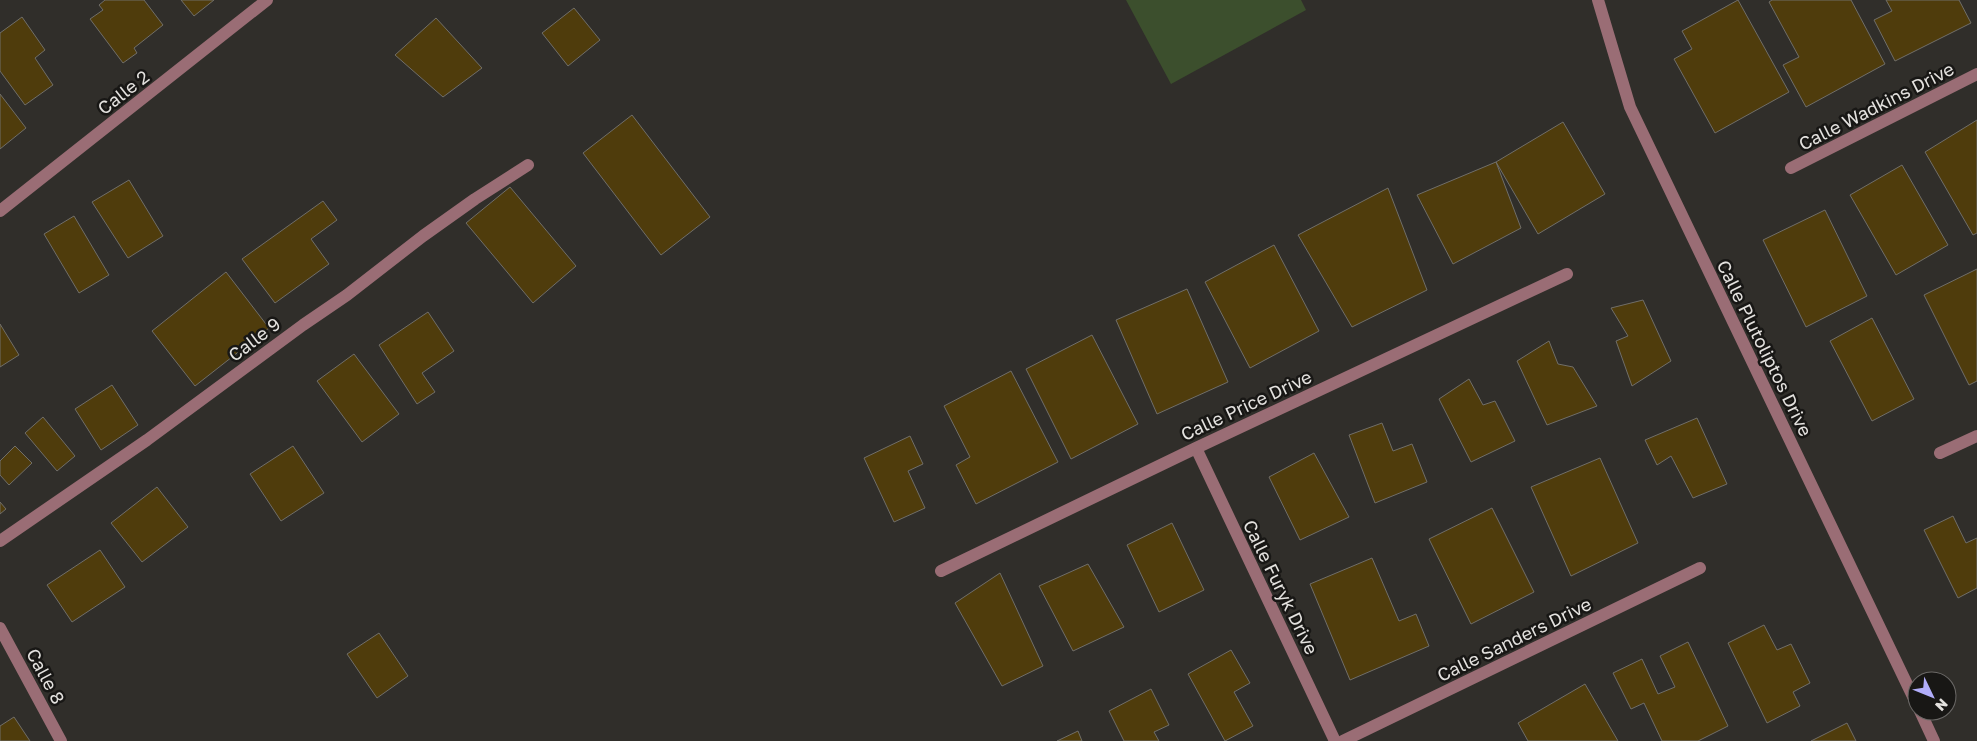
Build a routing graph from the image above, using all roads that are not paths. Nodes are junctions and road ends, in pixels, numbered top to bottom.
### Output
1 (267, 0) edge
2 (1598, 0) edge
3 (1977, 74) edge
4 (528, 165) dead end
5 (1791, 168) dead end
6 (0, 211) edge
7 (1568, 274) dead end
8 (1977, 436) edge
9 (1196, 448) junction
10 (1940, 454) dead end
11 (0, 541) edge
12 (1700, 568) dead end
13 (941, 571) dead end
14 (0, 628) edge
15 (1907, 684) edge
16 (1925, 721) edge
17 (61, 741) edge
18 (1336, 741) edge
19 (1343, 741) edge
20 (1934, 741) edge

1 - 6 street, Calle 2
2 - 15 street, Calle Plutoliptos Drive
3 - 5 street, Calle Wadkins Drive
4 - 11 street, Calle 9
7 - 9 street, Calle Price Drive
8 - 10 street
9 - 13 street, Calle Price Drive
9 - 18 street, Calle Furyk Drive
12 - 19 street, Calle Sanders Drive
14 - 17 street, Calle 8
16 - 20 street

